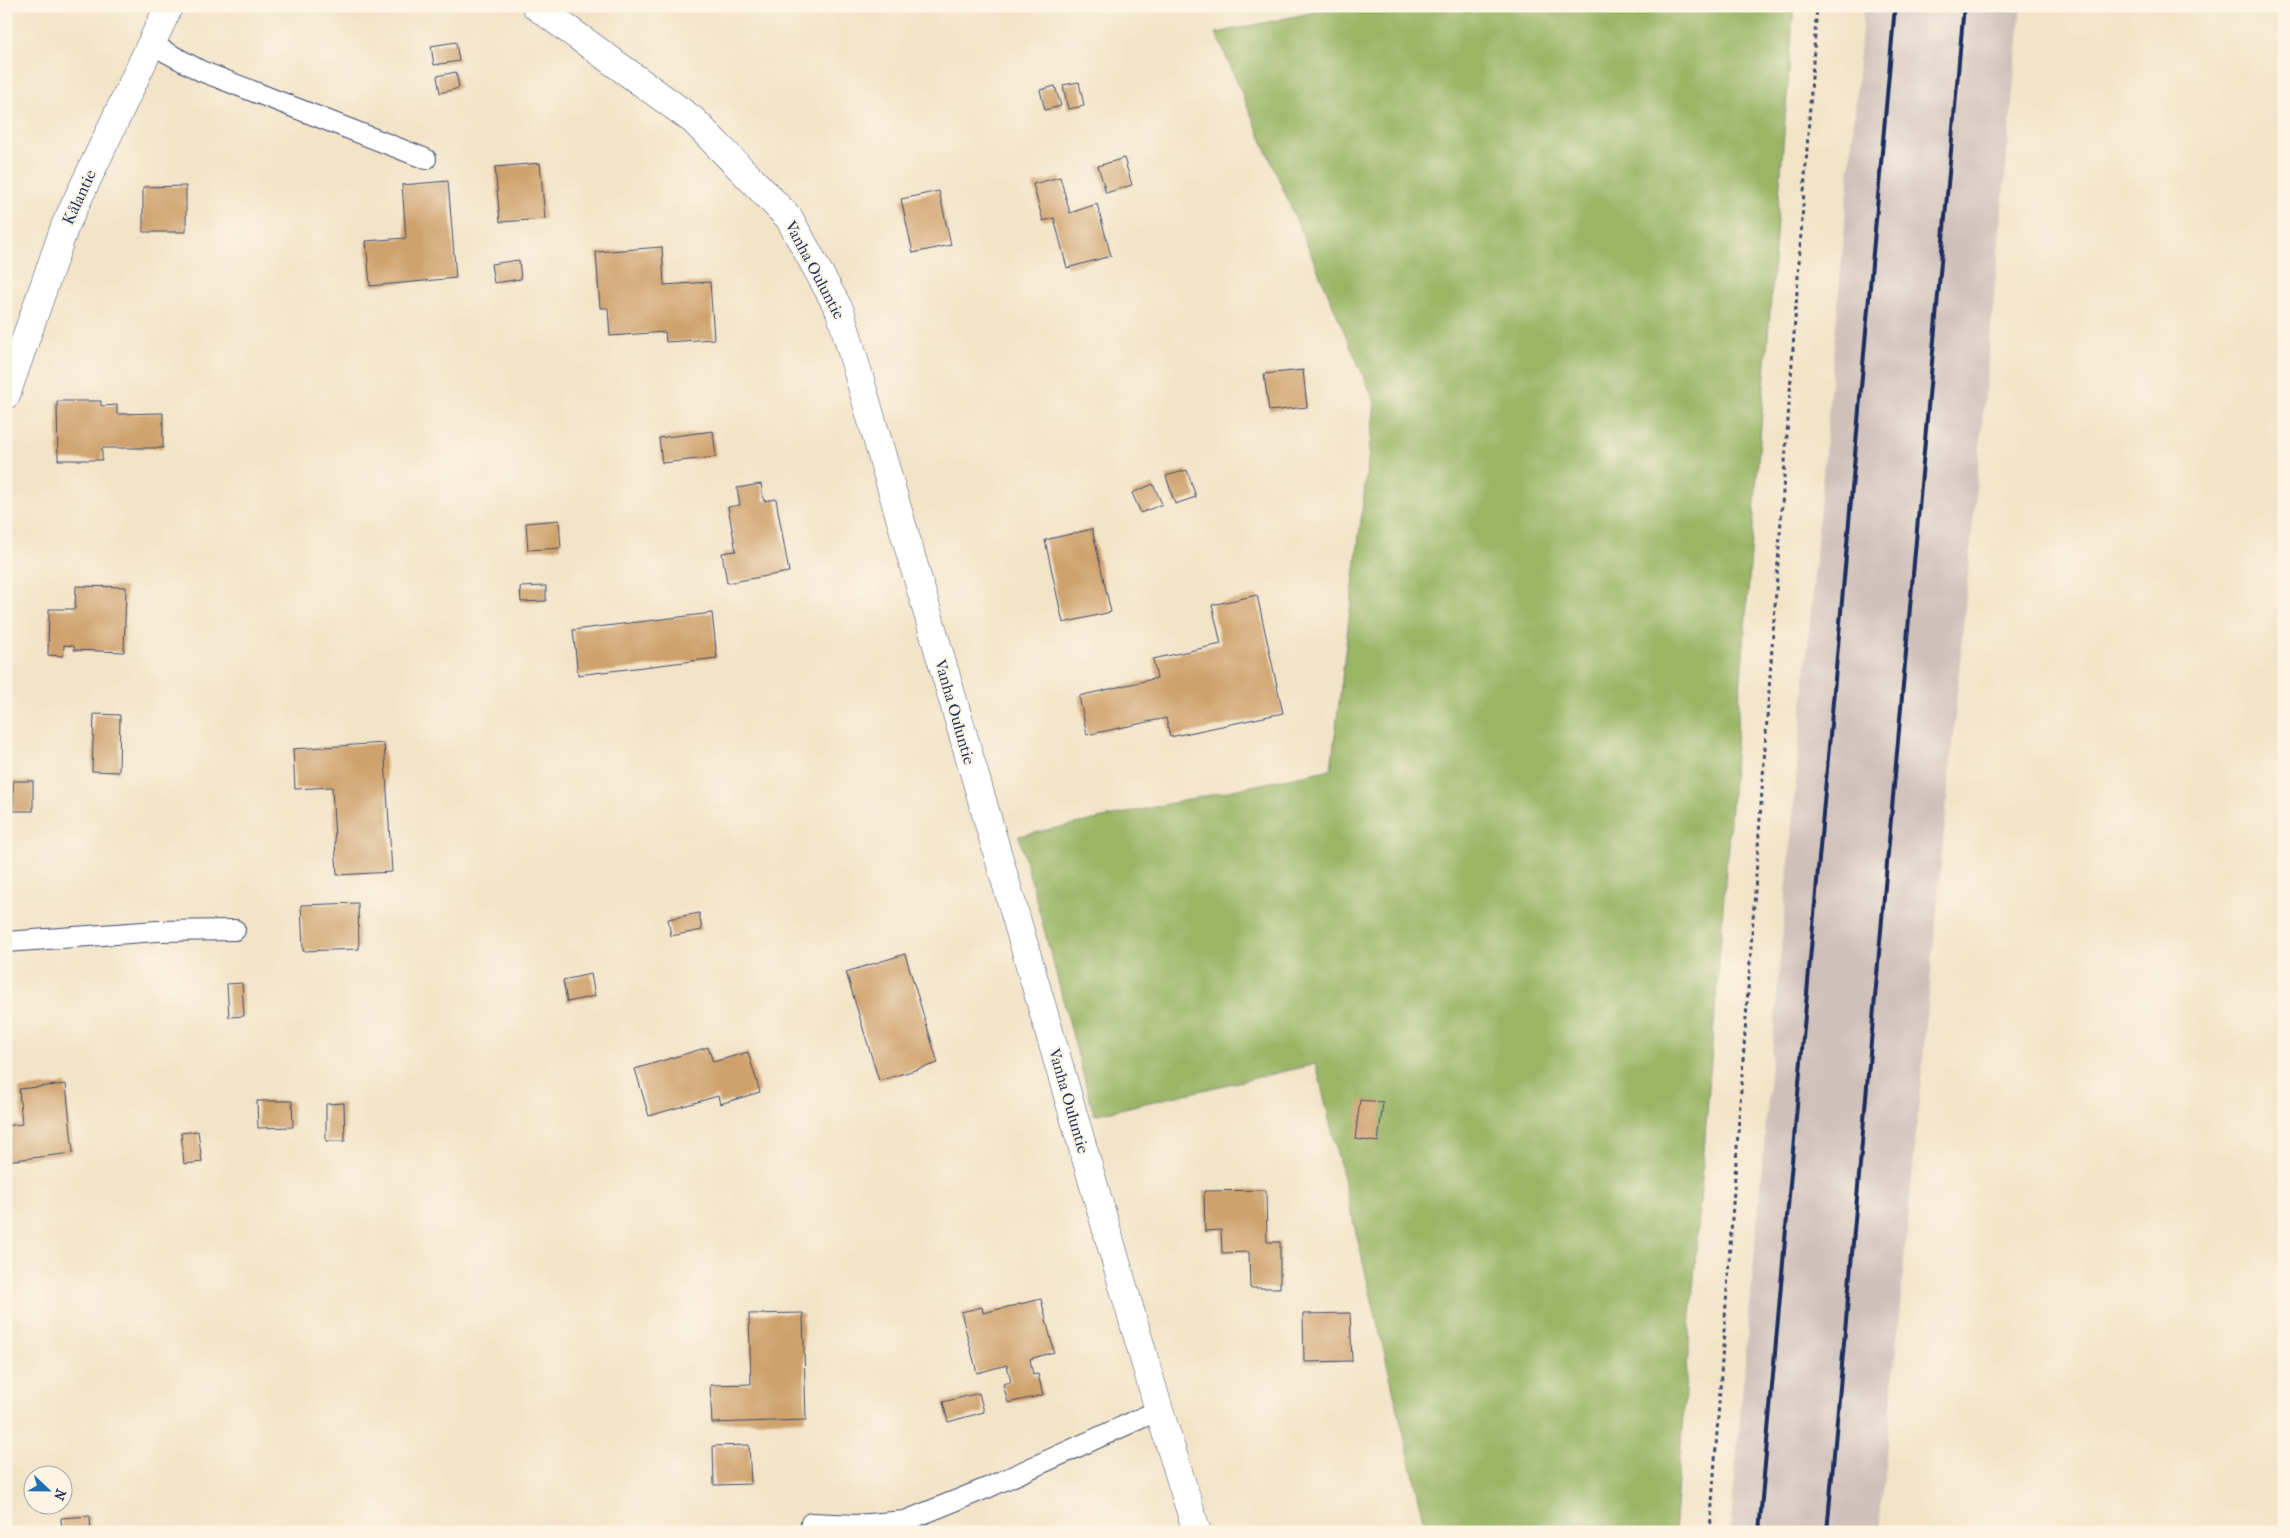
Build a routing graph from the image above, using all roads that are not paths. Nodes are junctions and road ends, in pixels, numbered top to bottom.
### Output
1 (168, 6) edge
2 (536, 6) edge
3 (151, 44) junction
4 (426, 159) dead end
5 (6, 395) edge
6 (235, 930) dead end
7 (6, 942) edge
8 (1159, 1410) junction
9 (811, 1522) dead end
10 (1197, 1532) edge

1 - 3 street, Kålantie
2 - 8 street, Vanha Ouluntie
3 - 4 lane
3 - 5 street, Kålantie
6 - 7 lane
8 - 9 lane
8 - 10 street, Vanha Ouluntie

